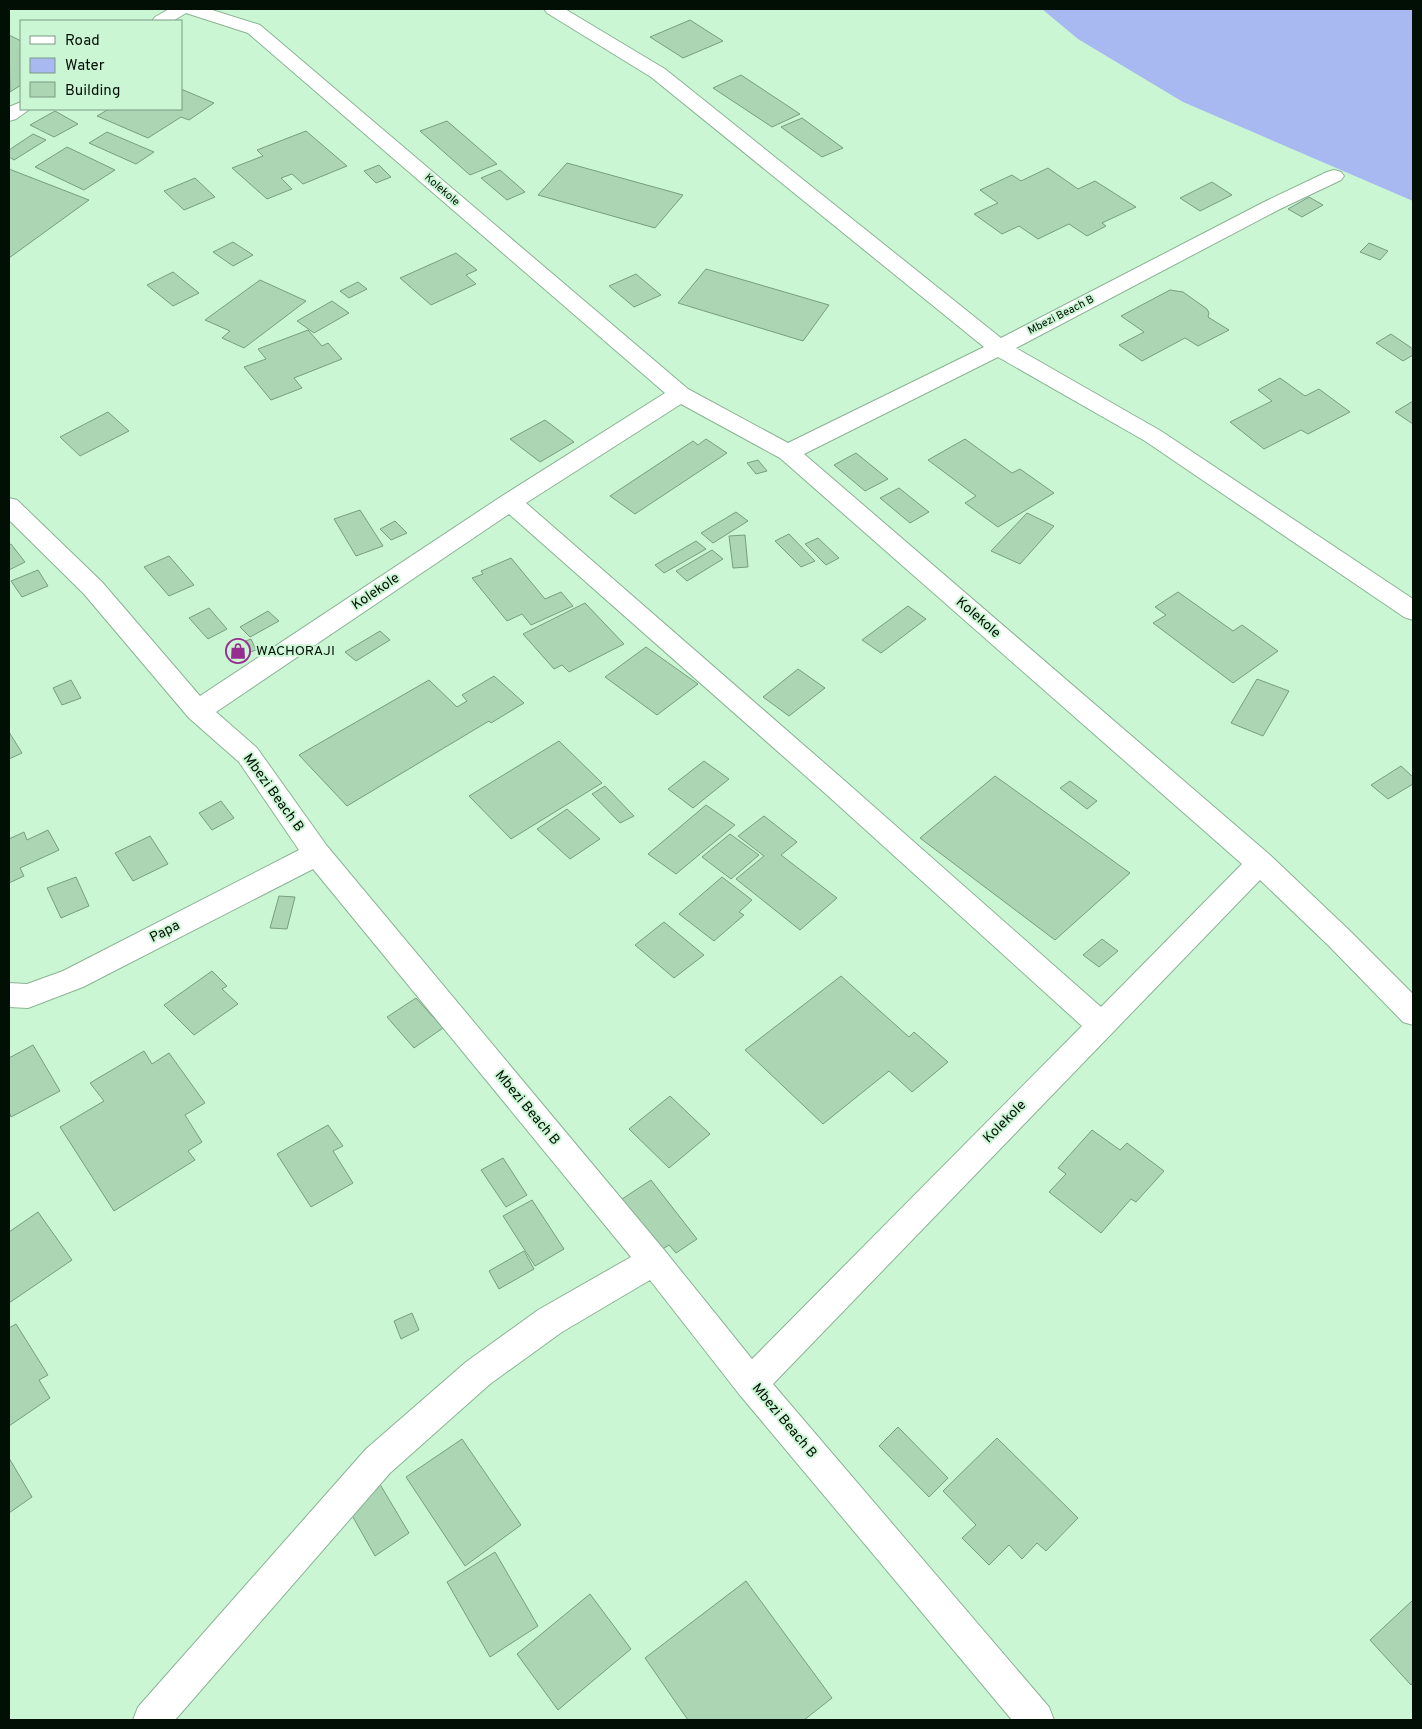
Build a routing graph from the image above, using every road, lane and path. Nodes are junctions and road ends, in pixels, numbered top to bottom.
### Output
1 (181, 9) edge
2 (192, 9) edge
3 (553, 9) edge
4 (163, 20) edge
5 (20, 109) edge
6 (9, 115) edge
7 (1334, 176) dead end
8 (999, 348) junction
9 (680, 394) junction
10 (788, 453) junction
11 (510, 502) junction
12 (9, 506) edge
13 (1413, 611) edge
14 (198, 711) junction
15 (317, 854) junction
16 (1260, 863) junction
17 (9, 995) edge
18 (1413, 1013) edge
19 (1101, 1026) junction
20 (654, 1261) junction
21 (751, 1383) junction
22 (151, 1720) edge
23 (1036, 1720) edge

1 - 4 street
2 - 9 street, Kolekole
3 - 8 street
5 - 6 street
7 - 8 street, Mbezi Beach B
8 - 10 street, Mbezi Beach B
8 - 13 street
9 - 10 street, Kolekole
9 - 11 street, Kolekole
10 - 16 street, Kolekole
11 - 14 street, Kolekole
11 - 19 street
12 - 14 street, Mbezi Beach B
14 - 15 street, Mbezi Beach B
15 - 17 street, Papa
15 - 20 street, Mbezi Beach B
16 - 18 street, Kolekole
16 - 19 street, Kolekole
19 - 21 street, Kolekole
20 - 21 street, Mbezi Beach B
20 - 22 street
21 - 23 street, Mbezi Beach B

